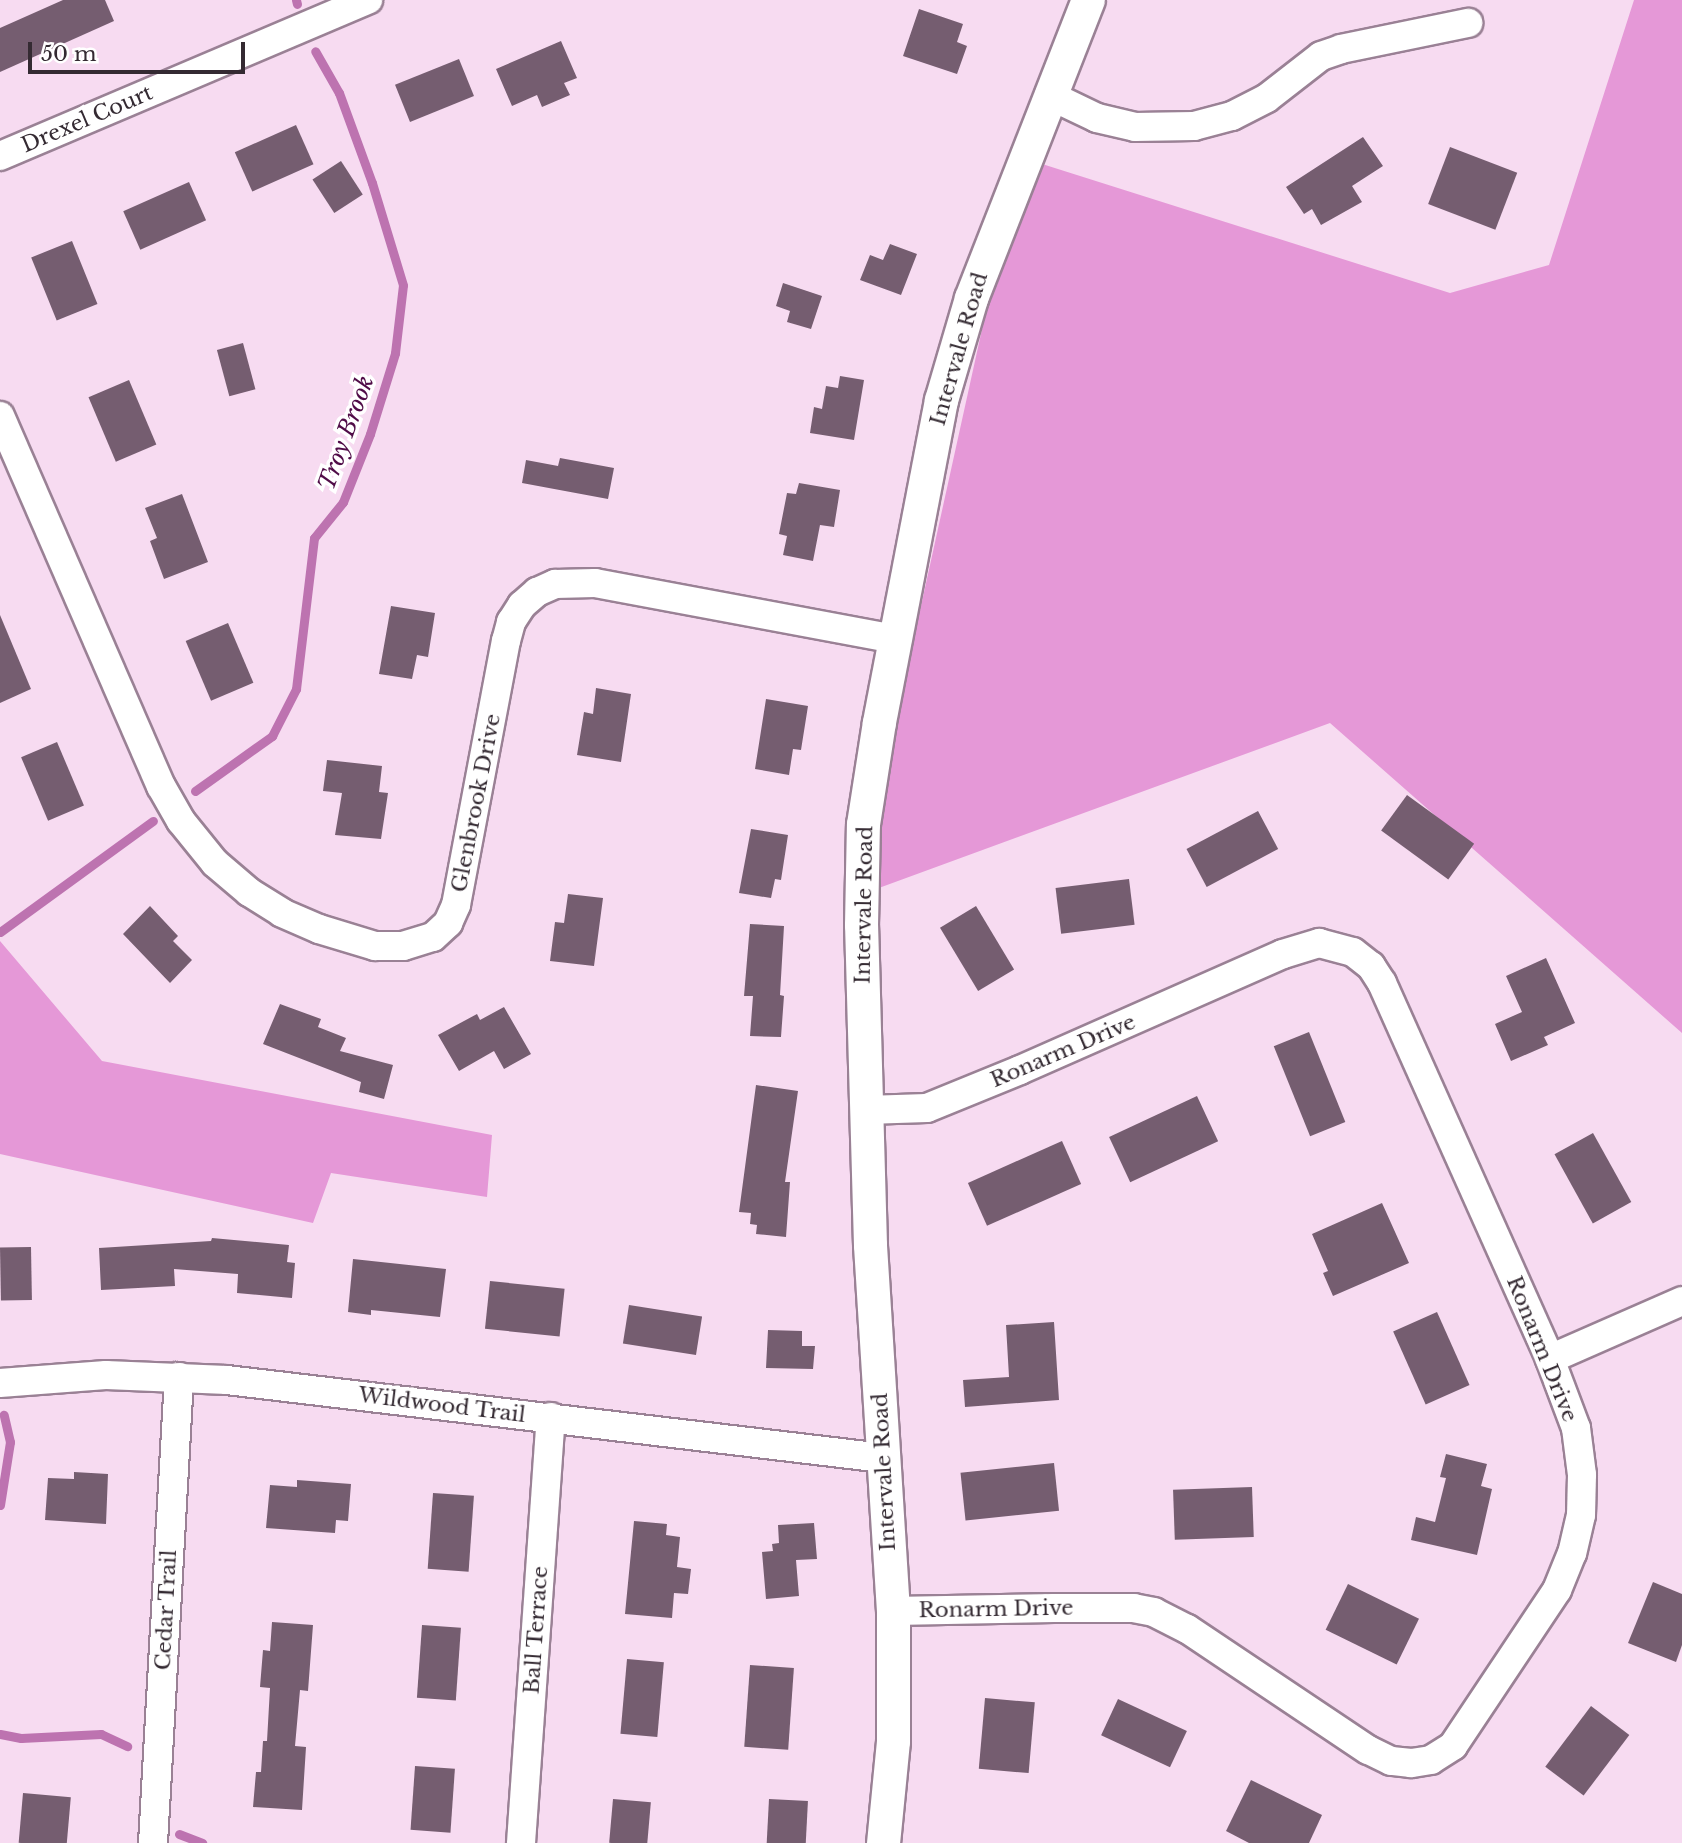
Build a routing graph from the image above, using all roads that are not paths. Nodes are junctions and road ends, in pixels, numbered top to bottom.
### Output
1 (368, 0) edge
2 (1088, 0) edge
3 (1468, 23) dead end
4 (1049, 95) junction
5 (0, 156) edge
6 (0, 416) edge
7 (895, 639) junction
8 (866, 1110) junction
9 (1682, 1301) edge
10 (1550, 1359) junction
11 (179, 1377) junction
12 (0, 1383) edge
13 (551, 1417) junction
14 (883, 1458) junction
15 (892, 1611) junction
16 (153, 1843) edge
17 (522, 1843) edge
18 (883, 1843) edge

1 - 5 street, Drexel Court
2 - 4 street, Intervale Road
3 - 4 street
4 - 7 street, Intervale Road
6 - 7 street, Glenbrook Drive
7 - 8 street, Intervale Road
8 - 10 street, Ronarm Drive
8 - 14 street, Intervale Road
9 - 10 street
10 - 15 street, Ronarm Drive
11 - 12 street, Wildwood Trail
11 - 13 street, Wildwood Trail
11 - 16 street, Cedar Trail
13 - 14 street, Wildwood Trail
13 - 17 street, Ball Terrace
14 - 15 street, Intervale Road
15 - 18 street, Intervale Road

